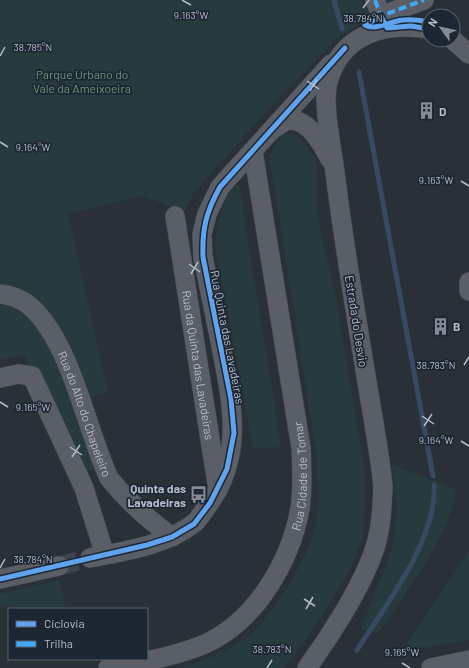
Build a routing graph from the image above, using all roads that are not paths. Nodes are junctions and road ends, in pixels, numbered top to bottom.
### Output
1 (375, 0) edge
2 (424, 0) edge
3 (421, 28) edge
4 (461, 47) edge
5 (345, 48) junction
6 (469, 54) edge
7 (273, 130) junction
8 (253, 151) junction
9 (334, 164) junction
10 (175, 216) dead end
11 (469, 282) edge
12 (469, 291) edge
13 (0, 294) edge
14 (0, 378) edge
15 (218, 490) junction
16 (172, 537) junction
17 (59, 566) tunnel mouth
18 (0, 579) edge
19 (469, 660) edge
20 (108, 668) edge
21 (307, 668) edge
22 (431, 668) edge

1 - 2 street
3 - 5 street, Estrada do Desvio
4 - 6 street
5 - 7 street
5 - 9 street, Estrada do Desvio
7 - 8 street, Rua Quinta das Lavadeiras
7 - 9 street
8 - 15 street, Rua Quinta das Lavadeiras
8 - 20 street, Rua Cidade de Tomar
9 - 21 street, Estrada do Desvio
10 - 15 street, Rua da Quinta das Lavadeiras
11 - 12 street
13 - 16 street, Rua do Alto do Chapeleiro
14 - 16 street, Rua Quinta das Lavadeiras
15 - 16 street, Rua Quinta das Lavadeiras
17 - 18 street
19 - 22 street

